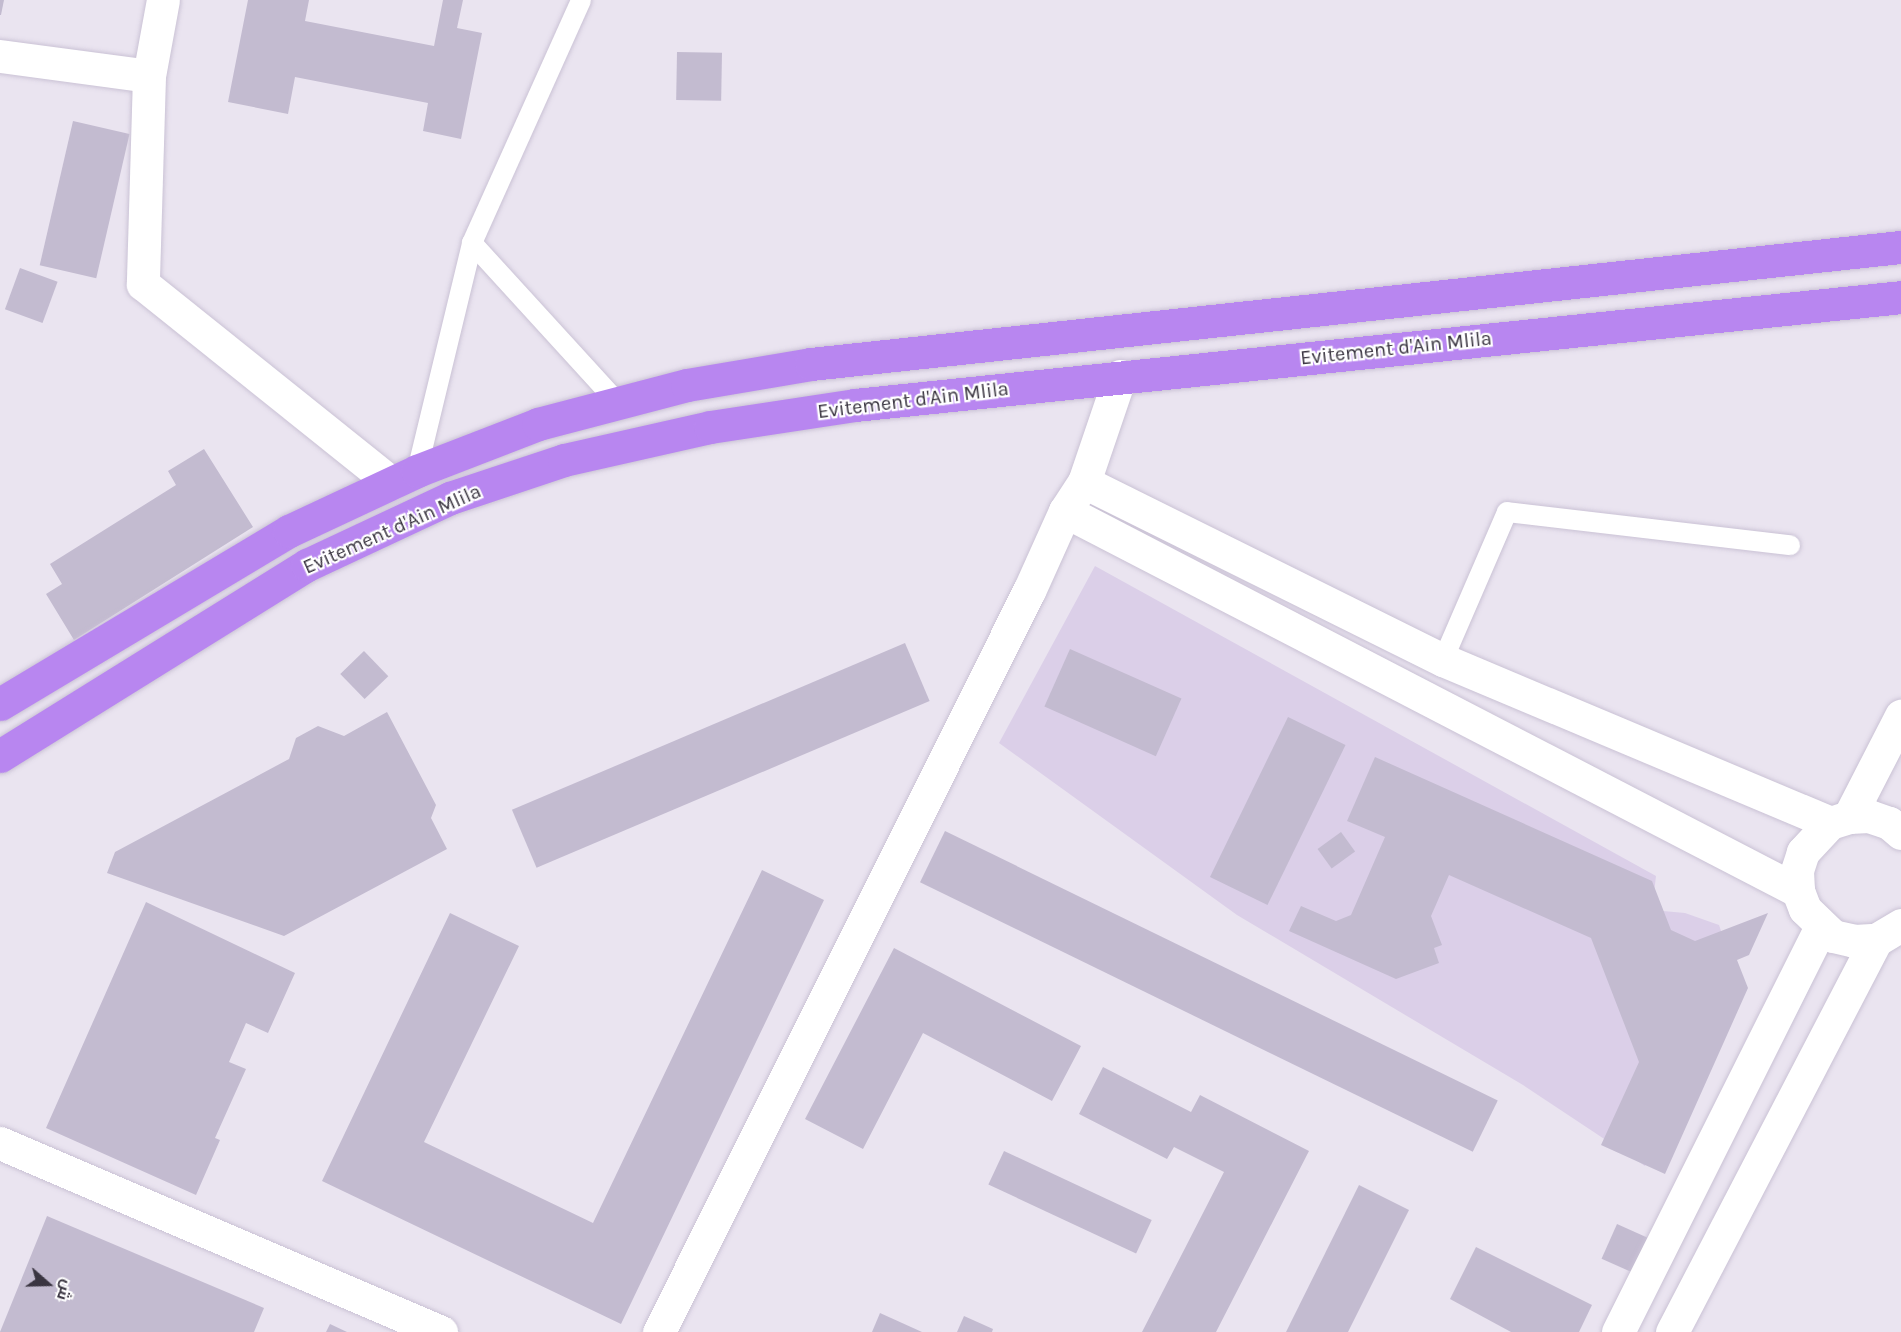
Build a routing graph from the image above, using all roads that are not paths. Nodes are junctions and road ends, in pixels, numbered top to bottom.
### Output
1 (163, 0) edge
2 (581, 0) edge
3 (0, 56) edge
4 (149, 76) junction
5 (472, 243) junction
6 (1901, 247) edge
7 (1901, 297) edge
8 (1120, 376) junction
9 (618, 403) junction
10 (404, 477) junction
11 (1084, 482) junction
12 (1065, 511) junction
13 (1790, 545) dead end
14 (1443, 660) junction
15 (0, 704) edge
16 (1901, 717) edge
17 (0, 756) edge
18 (1839, 820) junction
19 (1901, 833) edge
20 (1798, 891) junction
21 (1821, 927) junction
22 (1893, 932) edge
23 (0, 1143) edge
24 (441, 1332) edge
25 (659, 1332) edge
26 (1618, 1332) edge
27 (1673, 1332) edge

1 - 4 street
2 - 5 lane
3 - 4 street
4 - 10 street
5 - 9 lane
5 - 10 lane
6 - 9 highway, Evitement d'Ain Mlila
7 - 8 highway, Evitement d'Ain Mlila
8 - 11 street
8 - 17 highway, Evitement d'Ain Mlila
9 - 10 highway, Evitement d'Ain Mlila
10 - 15 highway, Evitement d'Ain Mlila
11 - 12 street
11 - 14 street
12 - 20 street
12 - 25 street
13 - 14 lane
14 - 18 street
16 - 18 street
18 - 19 street
18 - 20 street
20 - 21 street
21 - 22 street
21 - 26 street
22 - 27 street
23 - 24 street

